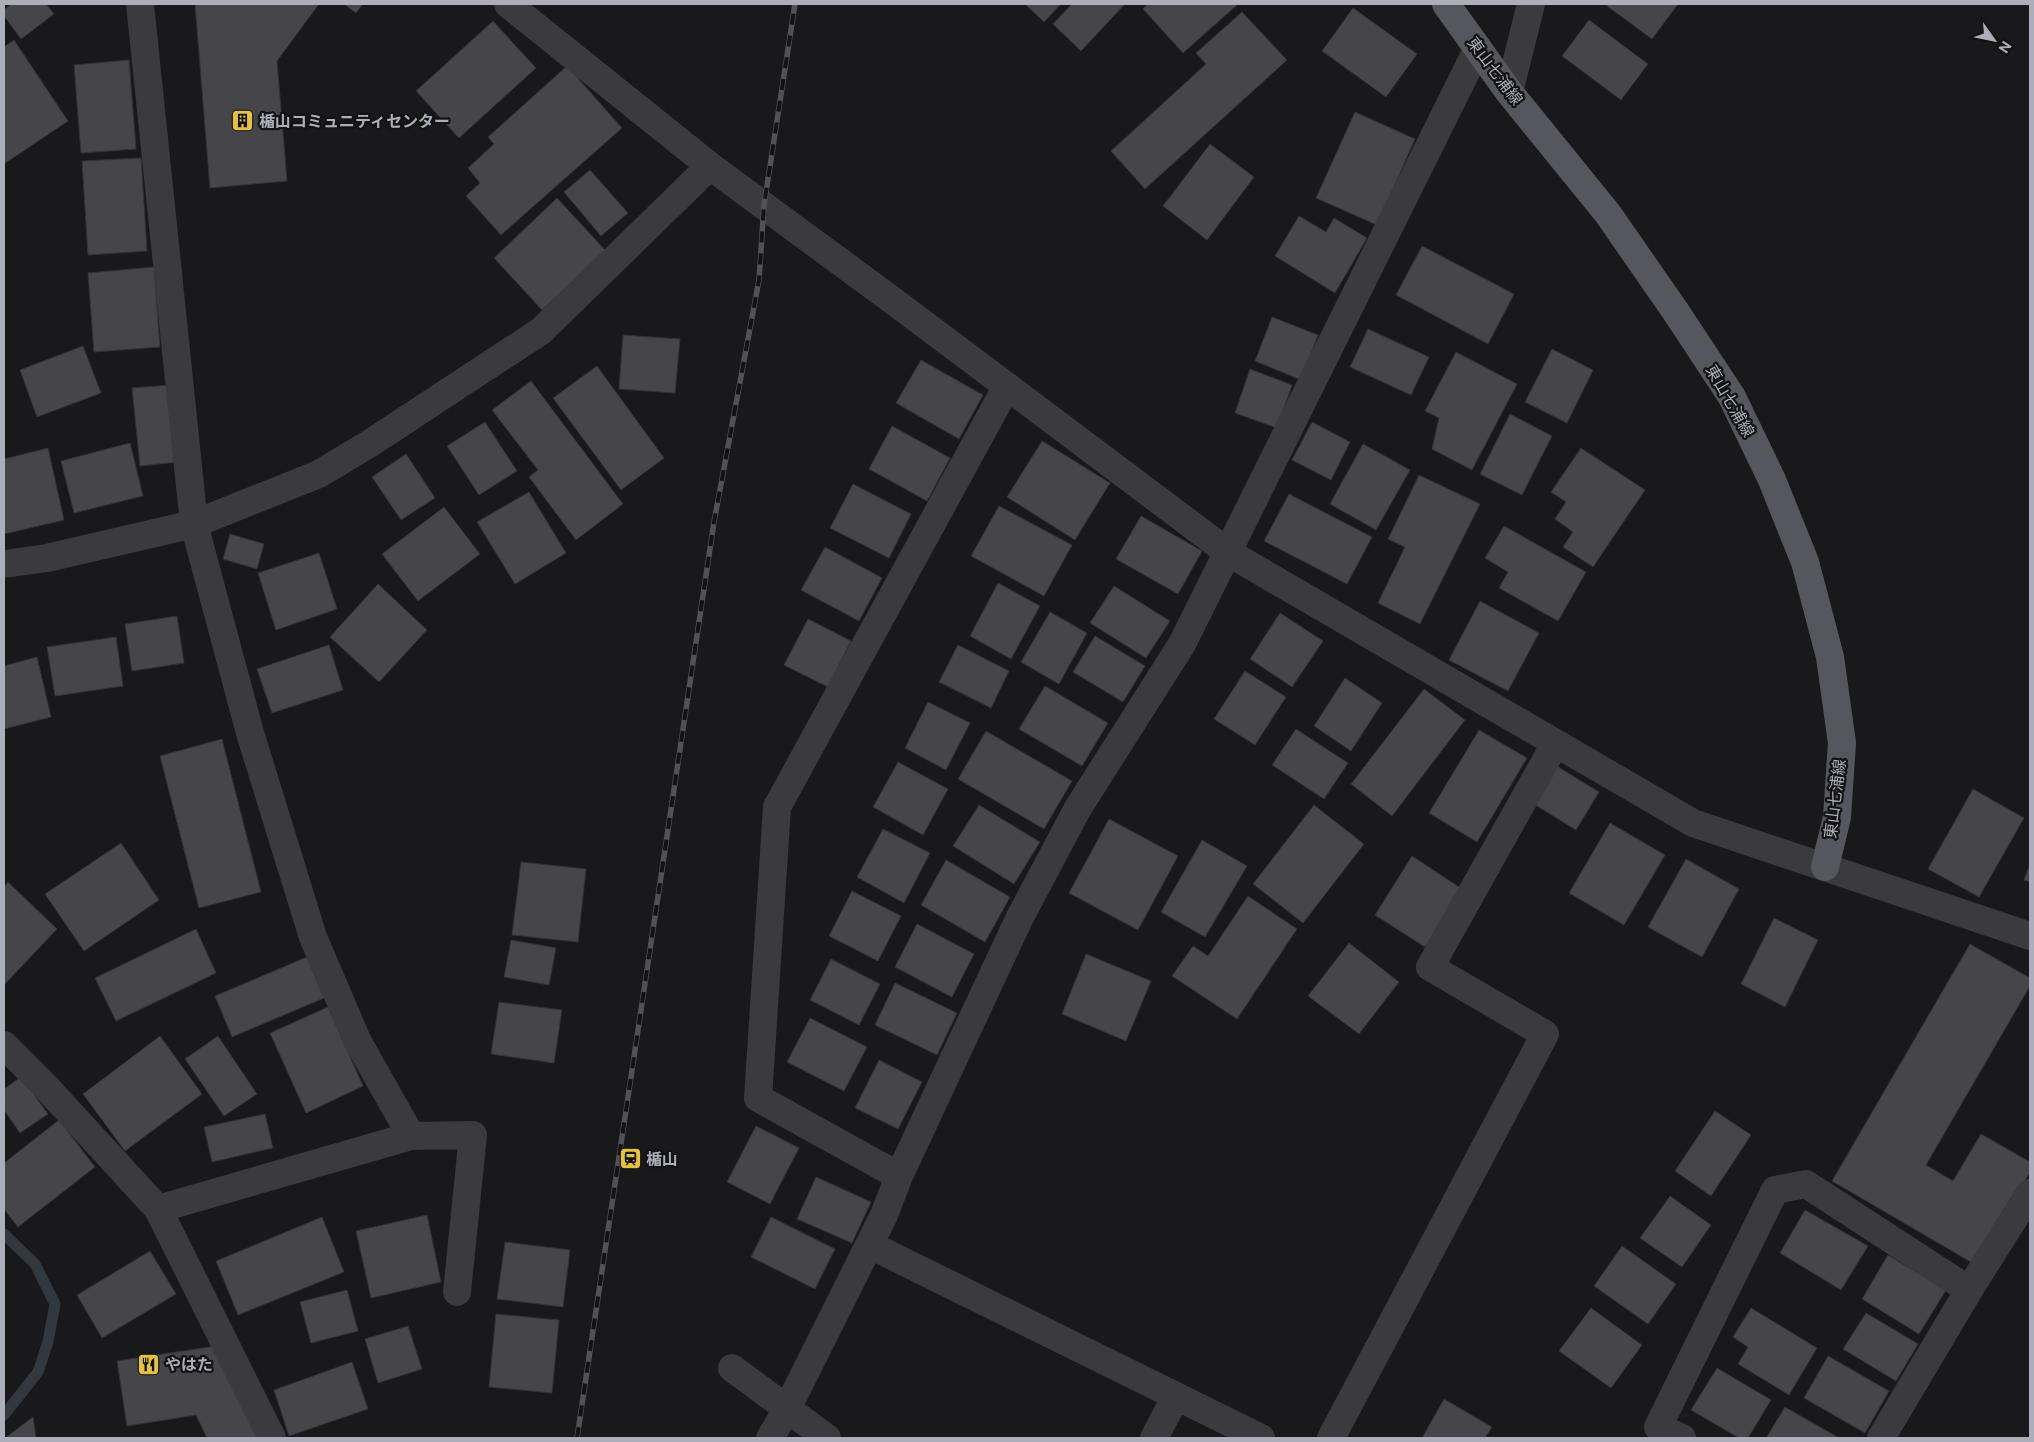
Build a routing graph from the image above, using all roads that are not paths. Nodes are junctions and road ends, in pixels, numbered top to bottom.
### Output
1 (140, 4) edge
2 (508, 4) edge
3 (1446, 4) edge
4 (1531, 4) edge
5 (1478, 48) junction
6 (1509, 92) junction
7 (710, 166) junction
8 (1007, 386) junction
9 (194, 524) junction
10 (1229, 553) junction
11 (4, 564) edge
12 (1555, 744) junction
13 (1825, 867) junction
14 (2030, 936) edge
15 (4, 1045) edge
16 (411, 1136) junction
17 (900, 1176) junction
18 (2030, 1193) edge
19 (158, 1209) junction
20 (870, 1245) junction
21 (1969, 1290) junction
22 (457, 1292) dead end
23 (732, 1368) dead end
24 (1176, 1396) junction
25 (787, 1409) junction
26 (1664, 1434) edge
27 (272, 1438) edge
28 (770, 1438) edge
29 (828, 1438) edge
30 (1154, 1438) edge
31 (1262, 1438) edge
32 (1330, 1438) edge
33 (1881, 1438) edge

1 - 9 street
2 - 7 street
3 - 5 main road, 東山七浦線
4 - 6 street
5 - 6 main road, 東山七浦線
5 - 10 street
6 - 13 main road, 東山七浦線
7 - 8 street
7 - 9 street
8 - 10 street
8 - 17 street
9 - 11 street
9 - 16 street
10 - 12 street
10 - 17 street
12 - 13 street
12 - 32 street
13 - 14 street
15 - 19 street
16 - 19 street
16 - 22 street
17 - 20 street
18 - 21 street
19 - 27 street
20 - 24 street
20 - 25 street
21 - 26 street
21 - 33 street
23 - 25 street
24 - 30 street
24 - 31 street
25 - 28 street
25 - 29 street

